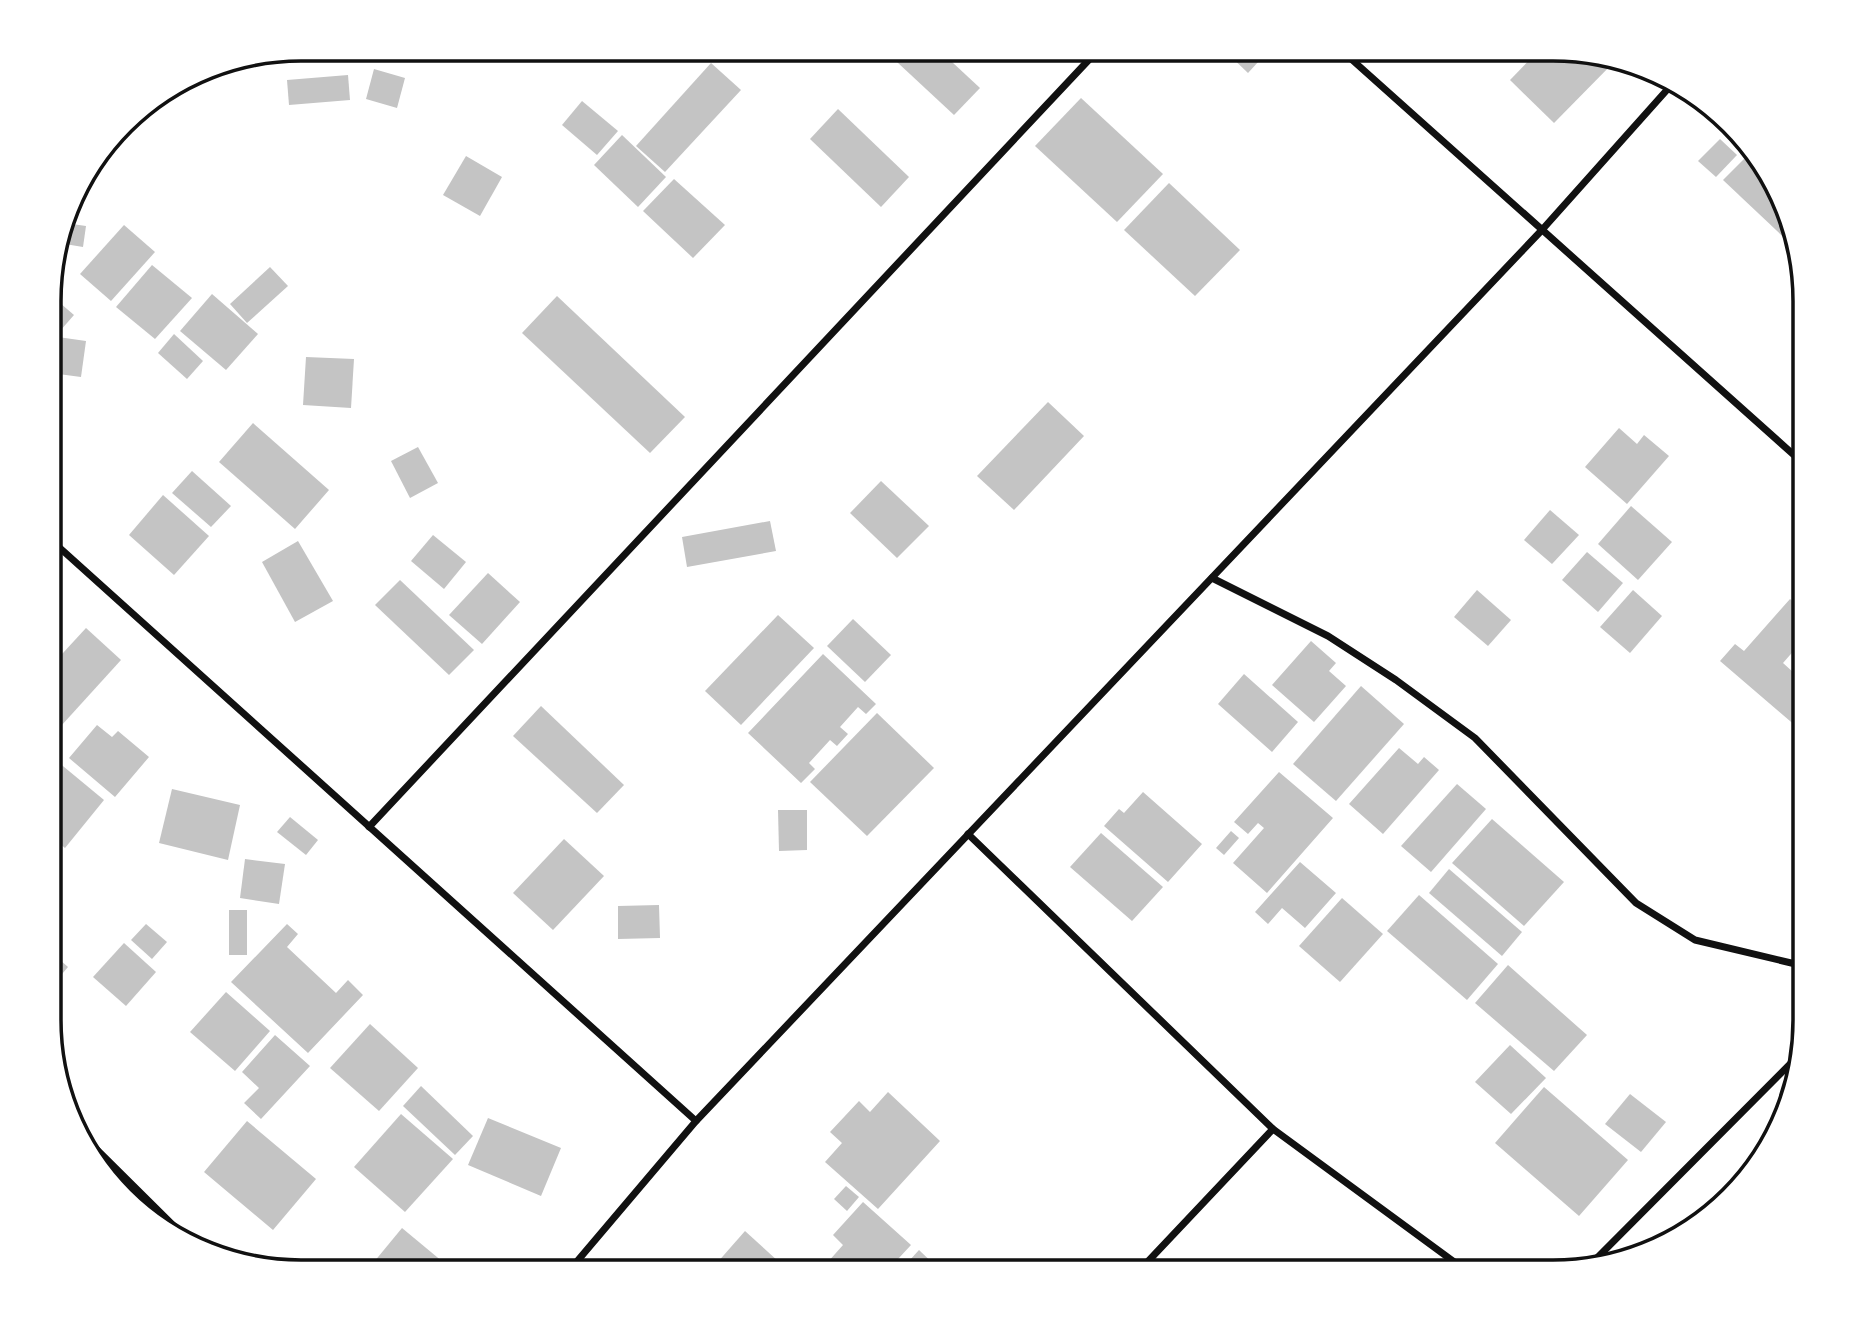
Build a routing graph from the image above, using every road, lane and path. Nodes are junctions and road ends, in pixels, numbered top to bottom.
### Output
1 (1087, 62) edge
2 (1354, 62) edge
3 (1667, 90) edge
4 (1541, 231) junction
5 (1792, 453) edge
6 (61, 549) edge
7 (1212, 578) junction
8 (369, 827) junction
9 (968, 834) junction
10 (1792, 963) edge
11 (1788, 1066) edge
12 (695, 1121) junction
13 (1273, 1129) junction
14 (108, 1160) edge
15 (164, 1216) edge
16 (1600, 1255) edge
17 (579, 1259) edge
18 (1150, 1260) edge
19 (1452, 1260) edge

1 - 8 street
2 - 4 street
3 - 4 street
4 - 5 street
4 - 7 street
6 - 8 street
7 - 9 street
7 - 10 street
8 - 12 street
9 - 12 street
9 - 13 street
11 - 16 street
12 - 17 street
13 - 18 street
13 - 19 street
14 - 15 street

